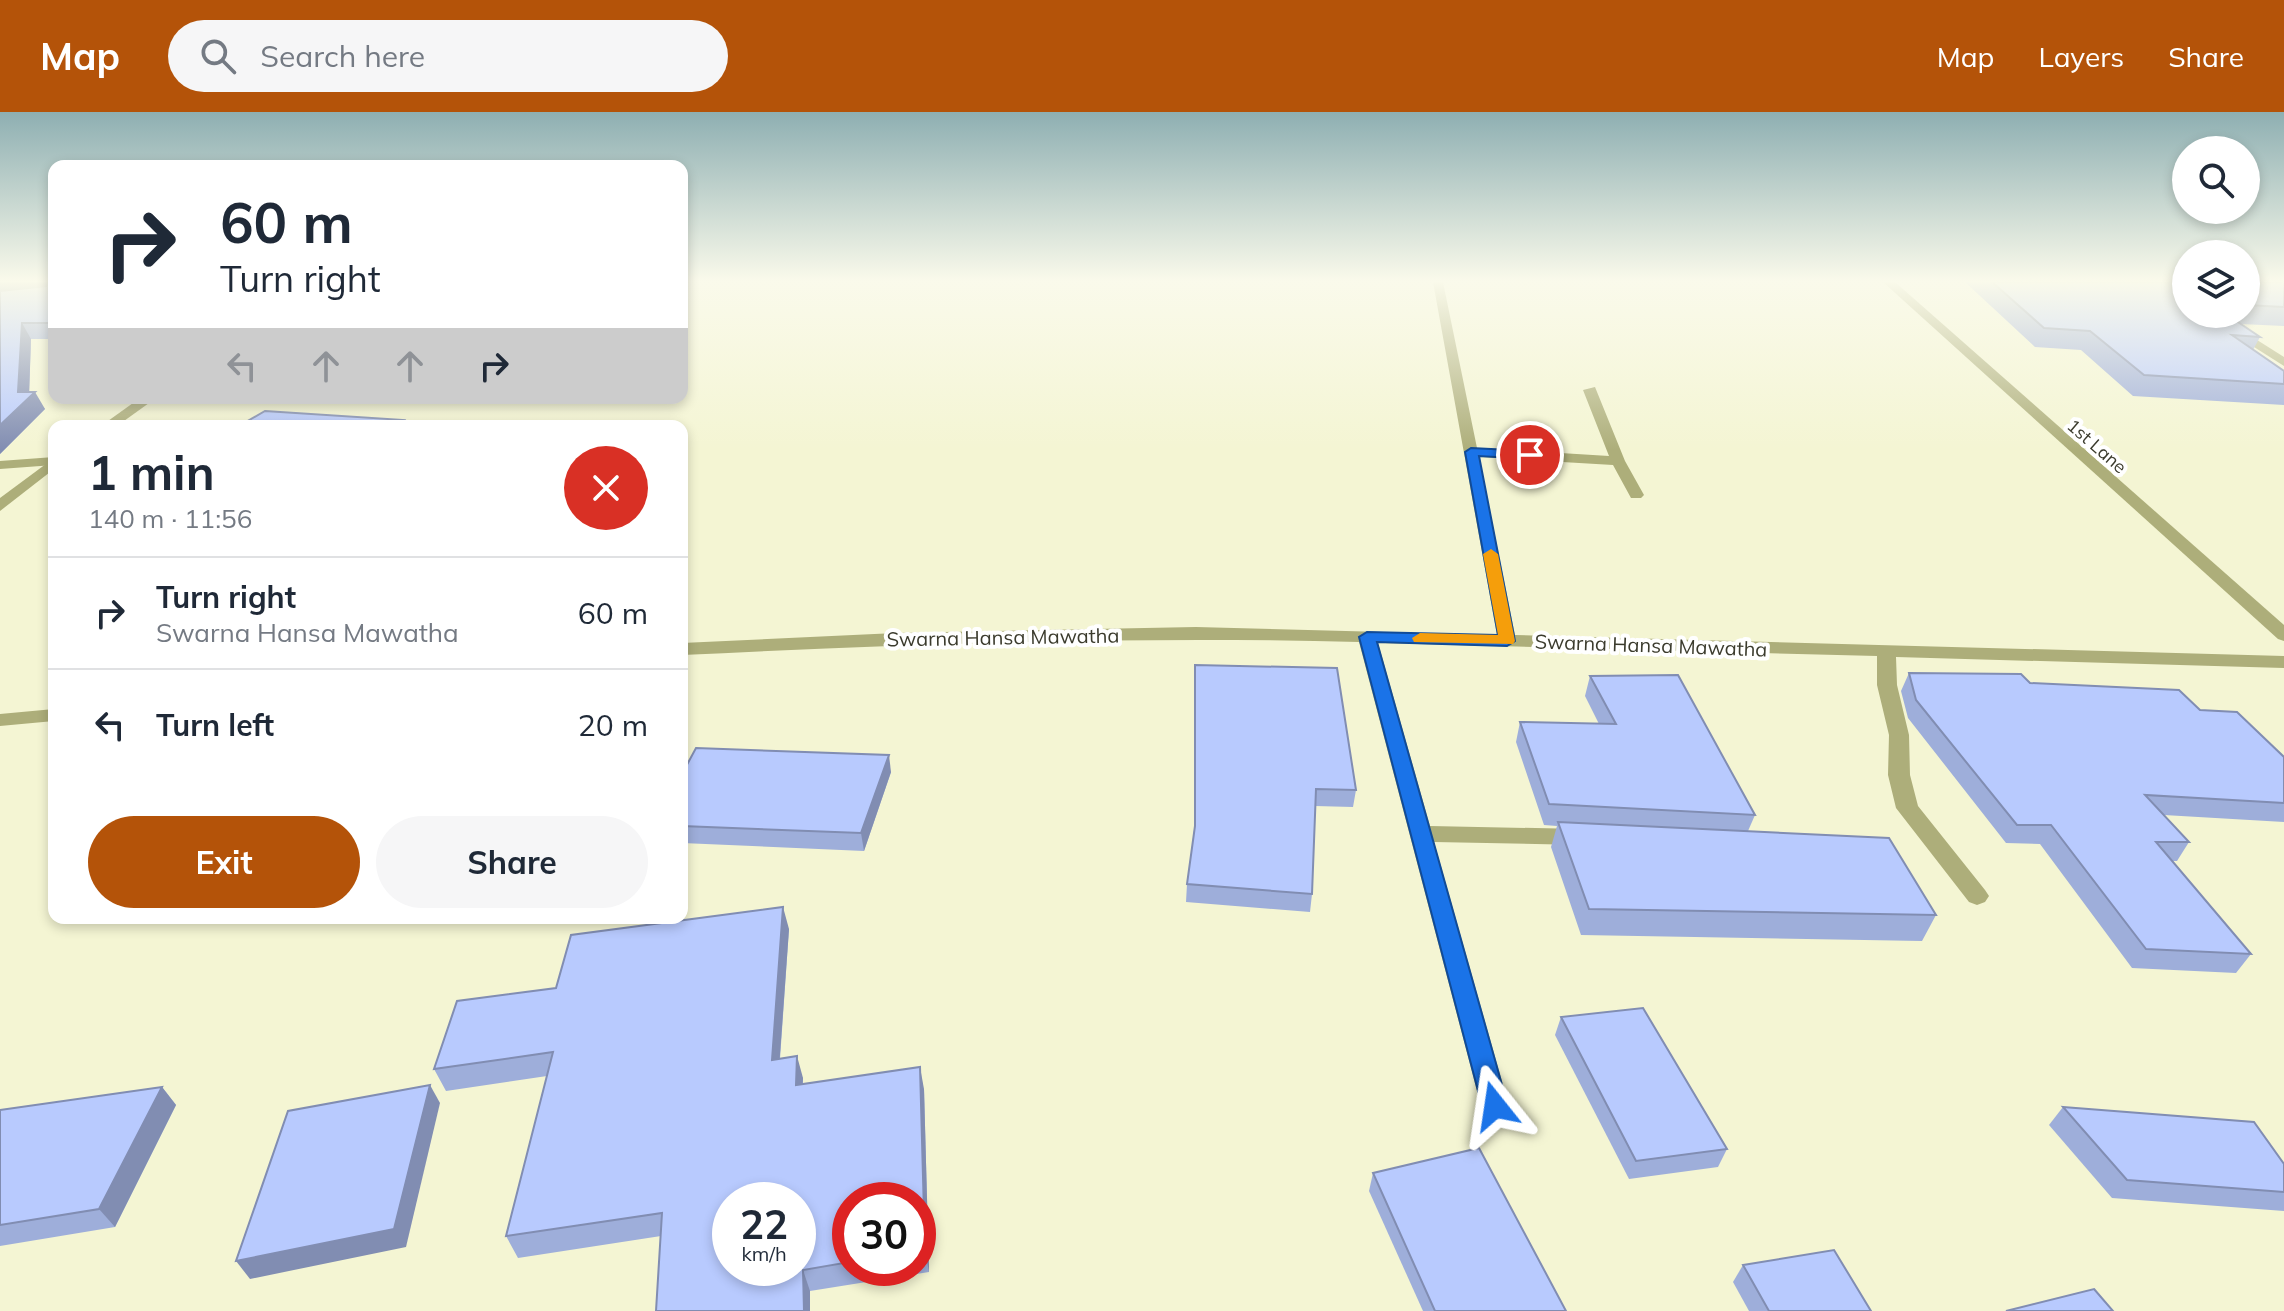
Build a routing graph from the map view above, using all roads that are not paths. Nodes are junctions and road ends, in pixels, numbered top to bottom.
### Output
1 (1449, 338) edge
2 (1951, 338) edge
3 (2246, 338) edge
4 (2284, 362) edge
5 (1590, 390) dead end
6 (140, 404) edge
7 (117, 420) edge
8 (1471, 452) junction
9 (1618, 461) junction
10 (48, 462) edge
11 (0, 465) edge
12 (48, 467) edge
13 (1636, 495) dead end
14 (0, 506) edge
15 (2284, 635) edge
16 (1367, 637) junction
17 (1507, 641) junction
18 (688, 649) edge
19 (1886, 651) junction
20 (2284, 662) edge
21 (48, 716) edge
22 (0, 720) edge
23 (1422, 834) junction
24 (1607, 839) edge
25 (1977, 896) dead end
26 (1495, 1106) dead end

1 - 8 street
2 - 15 street, 1st Lane
3 - 4 street
5 - 9 street
6 - 7 street
8 - 9 street
8 - 17 street
9 - 13 street
10 - 11 street
12 - 14 street
16 - 17 street, Swarna Hansa Mawatha
16 - 18 street, Swarna Hansa Mawatha
16 - 23 street
17 - 19 street, Swarna Hansa Mawatha
19 - 20 street, Swarna Hansa Mawatha
19 - 25 street
21 - 22 street
23 - 24 street
23 - 26 street

